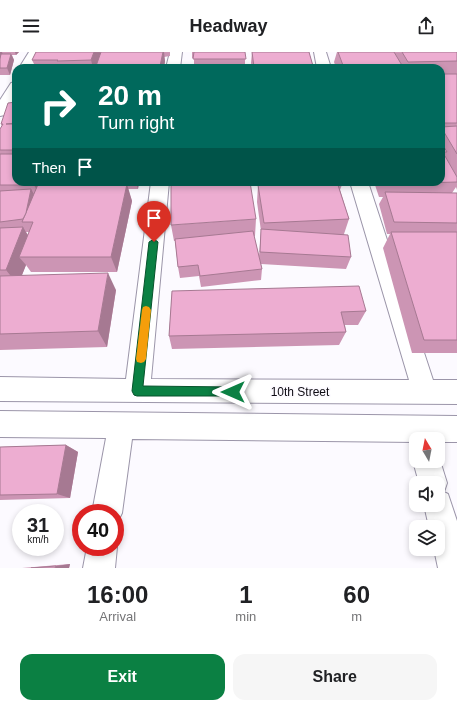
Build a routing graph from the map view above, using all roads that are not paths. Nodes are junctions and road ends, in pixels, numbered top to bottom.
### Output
1 (35, 52) edge
2 (176, 52) edge
3 (320, 52) edge
4 (28, 64) edge
5 (174, 64) edge
6 (323, 64) edge
7 (12, 83) edge
8 (0, 112) edge
9 (160, 186) edge
10 (360, 186) edge
11 (0, 389) edge
12 (137, 391) junction
13 (425, 392) junction
14 (457, 392) edge
15 (0, 424) edge
16 (121, 425) junction
17 (457, 429) edge
18 (435, 432) edge
19 (409, 434) edge
20 (109, 504) edge
21 (440, 512) edge
22 (101, 556) edge
23 (99, 568) edge
24 (454, 568) edge

1 - 4 street
2 - 5 street
3 - 6 street
7 - 8 street
9 - 12 street
10 - 13 street
11 - 12 street, 10th Street
12 - 13 street, 10th Street
13 - 14 street, 10th Street
15 - 16 street
16 - 19 street
16 - 20 street
17 - 18 street
21 - 24 street
22 - 23 street

